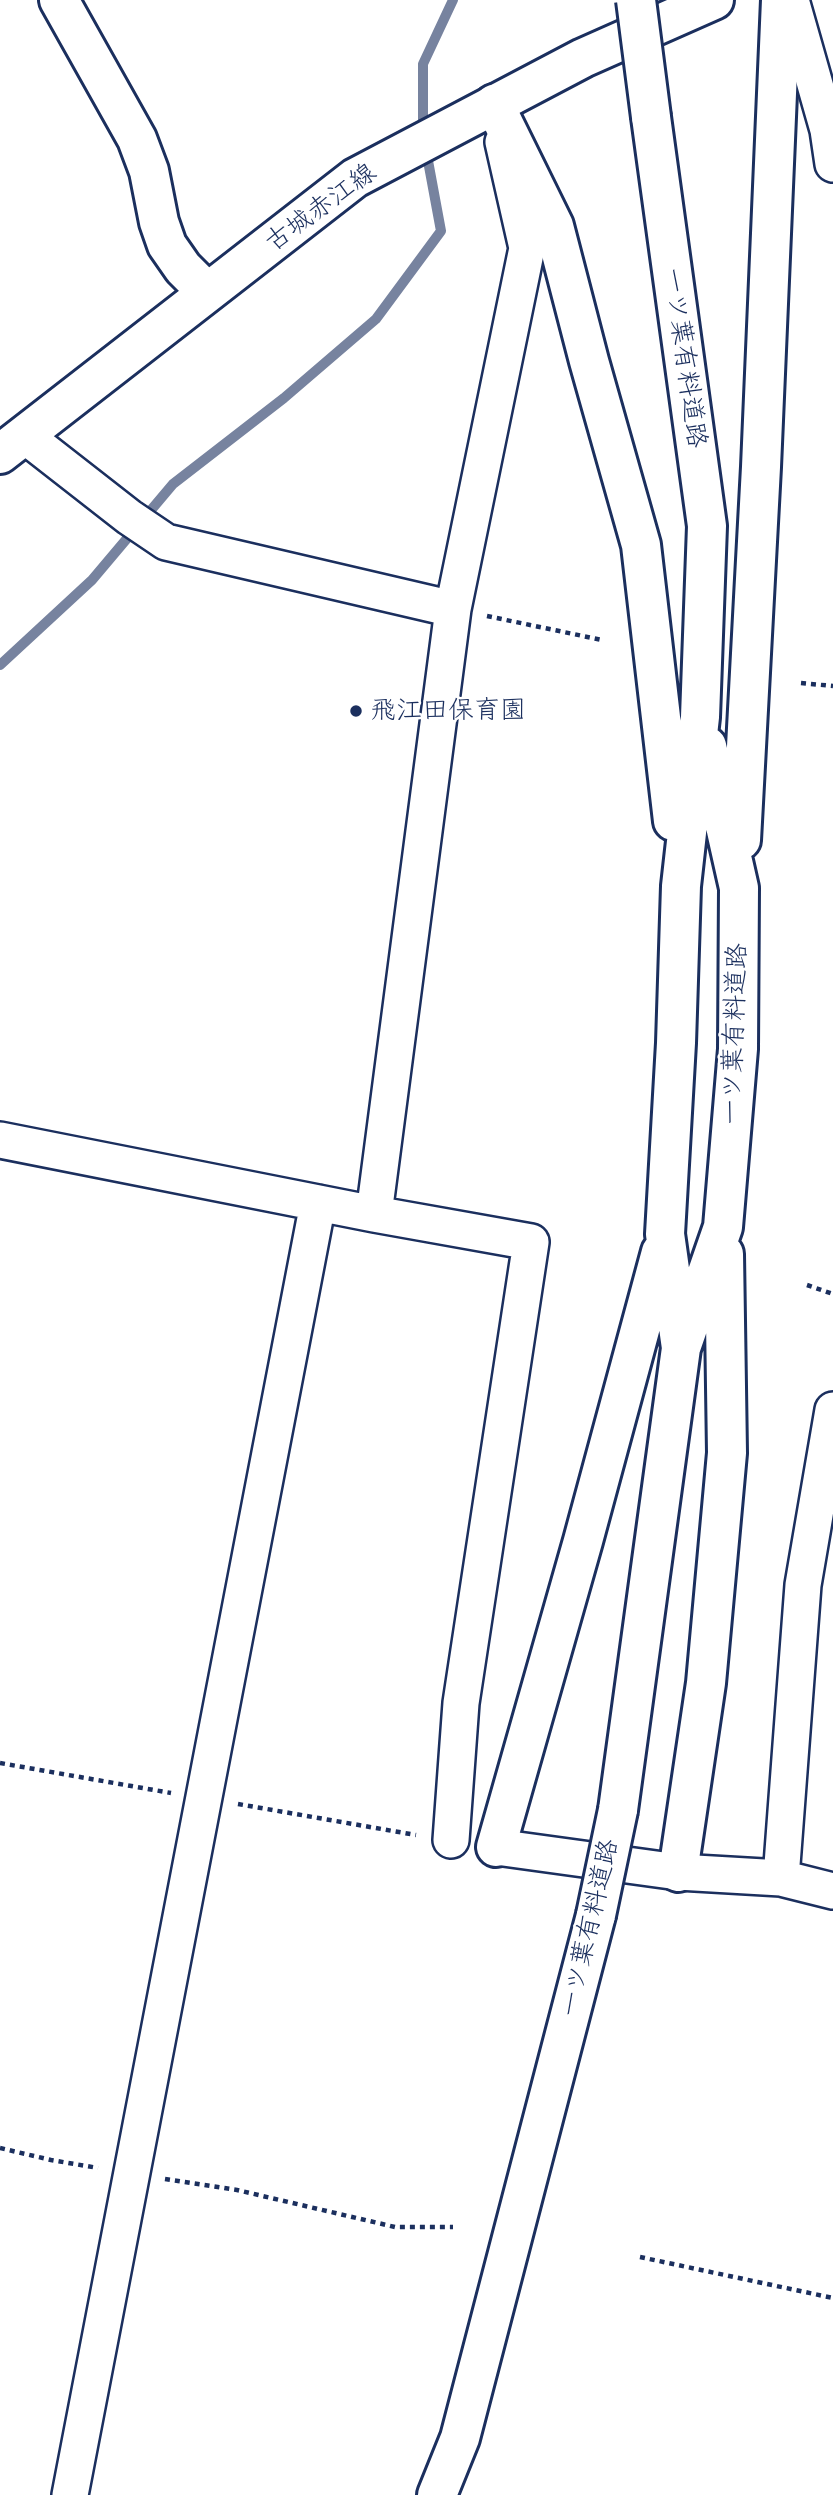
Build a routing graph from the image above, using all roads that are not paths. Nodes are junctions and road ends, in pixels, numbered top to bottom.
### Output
1 (60, 0) edge
2 (636, 0) edge
3 (714, 0) edge
4 (781, 0) edge
5 (791, 0) edge
6 (494, 104) junction
7 (833, 164) edge
8 (206, 292) junction
9 (12, 444) edge
10 (453, 609) junction
11 (700, 717) junction
12 (681, 886) junction
13 (739, 888) junction
14 (0, 1140) edge
15 (318, 1203) junction
16 (374, 1214) junction
17 (723, 1227) junction
18 (666, 1234) junction
19 (681, 1348) junction
20 (833, 1410) edge
21 (451, 1840) dead end
22 (496, 1847) joint
23 (678, 1872) junction
24 (781, 1878) junction
25 (833, 1891) edge
26 (70, 2495) edge
27 (437, 2495) edge

1 - 8 main road
2 - 11 main road, 一ツ葉有料道路, bridge
3 - 6 main road, 古城赤江線
4 - 13 main road
5 - 7 street
6 - 8 main road, 古城赤江線
6 - 10 street
6 - 12 main road
8 - 9 main road, 古城赤江線
9 - 10 street
10 - 16 street
11 - 12 main road, 一ツ葉有料道路
11 - 13 main road, 一ツ葉有料道路
12 - 18 main road, 一ツ葉有料道路
13 - 17 main road, 一ツ葉有料道路
14 - 15 street
15 - 16 street
15 - 26 street
16 - 21 street
17 - 19 main road, 一ツ葉有料道路
17 - 23 main road
18 - 19 main road, 一ツ葉有料道路
18 - 22 main road
19 - 27 main road, 一ツ葉有料道路, bridge
20 - 24 street
22 - 23 street
23 - 24 street
24 - 25 street

